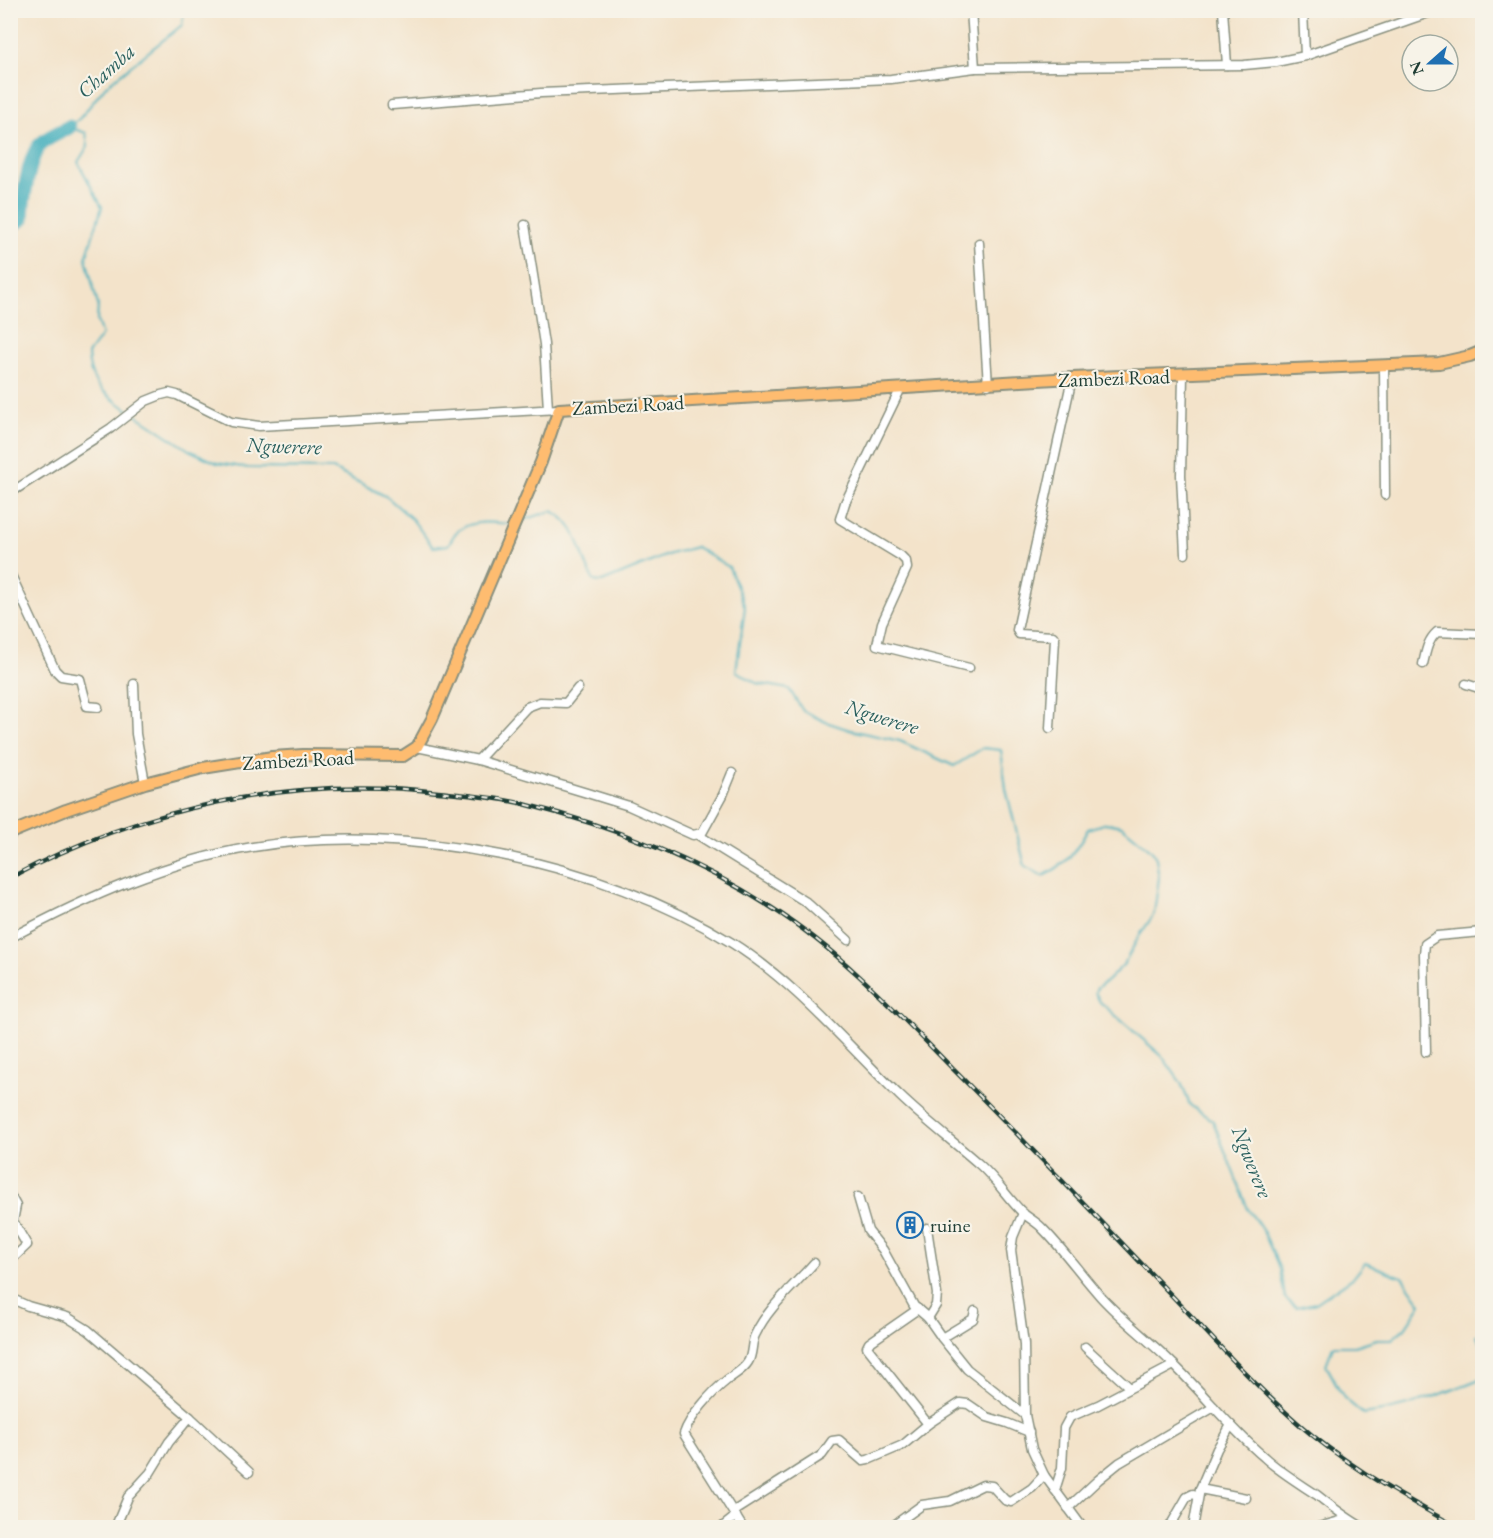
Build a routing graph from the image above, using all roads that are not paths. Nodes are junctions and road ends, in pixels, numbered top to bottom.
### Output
1 (971, 10) edge
2 (1223, 10) edge
3 (1303, 10) edge
4 (1437, 10) edge
5 (1305, 56) junction
6 (1227, 65) junction
7 (975, 68) junction
8 (392, 105) dead end
9 (525, 225) dead end
10 (979, 243) dead end
11 (1482, 351) edge
12 (1384, 365) junction
13 (1184, 375) junction
14 (1072, 378) junction
15 (988, 385) junction
16 (900, 390) junction
17 (553, 409) junction
18 (10, 493) edge
19 (1385, 495) dead end
20 (1185, 554) dead end
21 (10, 573) edge
22 (1482, 634) edge
23 (1423, 664) dead end
24 (969, 668) dead end
25 (134, 684) dead end
26 (1466, 684) dead end
27 (578, 688) dead end
28 (1482, 689) edge
29 (98, 707) dead end
30 (1050, 728) dead end
31 (417, 747) junction
32 (478, 760) junction
33 (732, 773) dead end
34 (145, 783) junction
35 (10, 833) edge
36 (698, 835) junction
37 (1482, 932) edge
38 (10, 938) edge
39 (848, 940) dead end
40 (1426, 1052) dead end
41 (10, 1195) edge
42 (858, 1197) dead end
43 (1023, 1213) junction
44 (927, 1228) dead end
45 (10, 1261) edge
46 (814, 1263) dead end
47 (10, 1298) edge
48 (918, 1310) junction
49 (975, 1311) dead end
50 (928, 1318) junction
51 (942, 1338) junction
52 (1085, 1347) dead end
53 (1174, 1365) junction
54 (1129, 1388) junction
55 (1214, 1407) junction
56 (1025, 1415) junction
57 (190, 1417) junction
58 (928, 1424) junction
59 (1231, 1425) junction
60 (1029, 1432) junction
61 (249, 1472) dead end
62 (1044, 1475) junction
63 (1055, 1490) junction
64 (1199, 1492) junction
65 (1246, 1498) dead end
66 (1068, 1509) junction
67 (735, 1514) junction
68 (1347, 1519) junction
69 (115, 1527) edge
70 (721, 1527) edge
71 (742, 1527) edge
72 (891, 1527) edge
73 (1083, 1527) edge
74 (1169, 1527) edge
75 (1193, 1527) edge
76 (1315, 1527) edge
77 (1364, 1527) edge

1 - 7 street
2 - 6 street
3 - 5 street
4 - 5 street
5 - 6 street
6 - 7 street
7 - 8 street
9 - 17 street
10 - 15 street
11 - 12 main road, Zambezi Road
12 - 13 main road, Zambezi Road
12 - 19 street
13 - 14 main road, Zambezi Road
13 - 20 street
14 - 15 main road, Zambezi Road
14 - 30 street
15 - 16 main road, Zambezi Road
16 - 17 main road, Zambezi Road
16 - 24 street
17 - 18 street
17 - 31 main road, Zambezi Road
21 - 29 street
22 - 23 street
25 - 34 street
26 - 28 street
27 - 32 street
31 - 32 street
31 - 34 main road, Zambezi Road
32 - 36 street
33 - 36 street
34 - 35 main road, Zambezi Road
36 - 39 street
37 - 40 street
38 - 43 street
41 - 45 street
42 - 48 street
43 - 53 street
43 - 56 street
44 - 50 street
46 - 67 street
47 - 57 street
48 - 50 street
48 - 58 street
49 - 51 street
50 - 51 street
51 - 56 street
52 - 54 street
53 - 54 street
53 - 55 street
54 - 63 street
55 - 59 street
55 - 66 street
56 - 60 street
57 - 61 street
57 - 69 street
58 - 60 street
58 - 67 street
59 - 64 street
59 - 68 street
60 - 62 street
62 - 63 street
62 - 72 street
63 - 66 street
64 - 65 street
64 - 74 street
64 - 75 street
66 - 73 street
67 - 70 street
67 - 71 street
68 - 76 street
68 - 77 street

